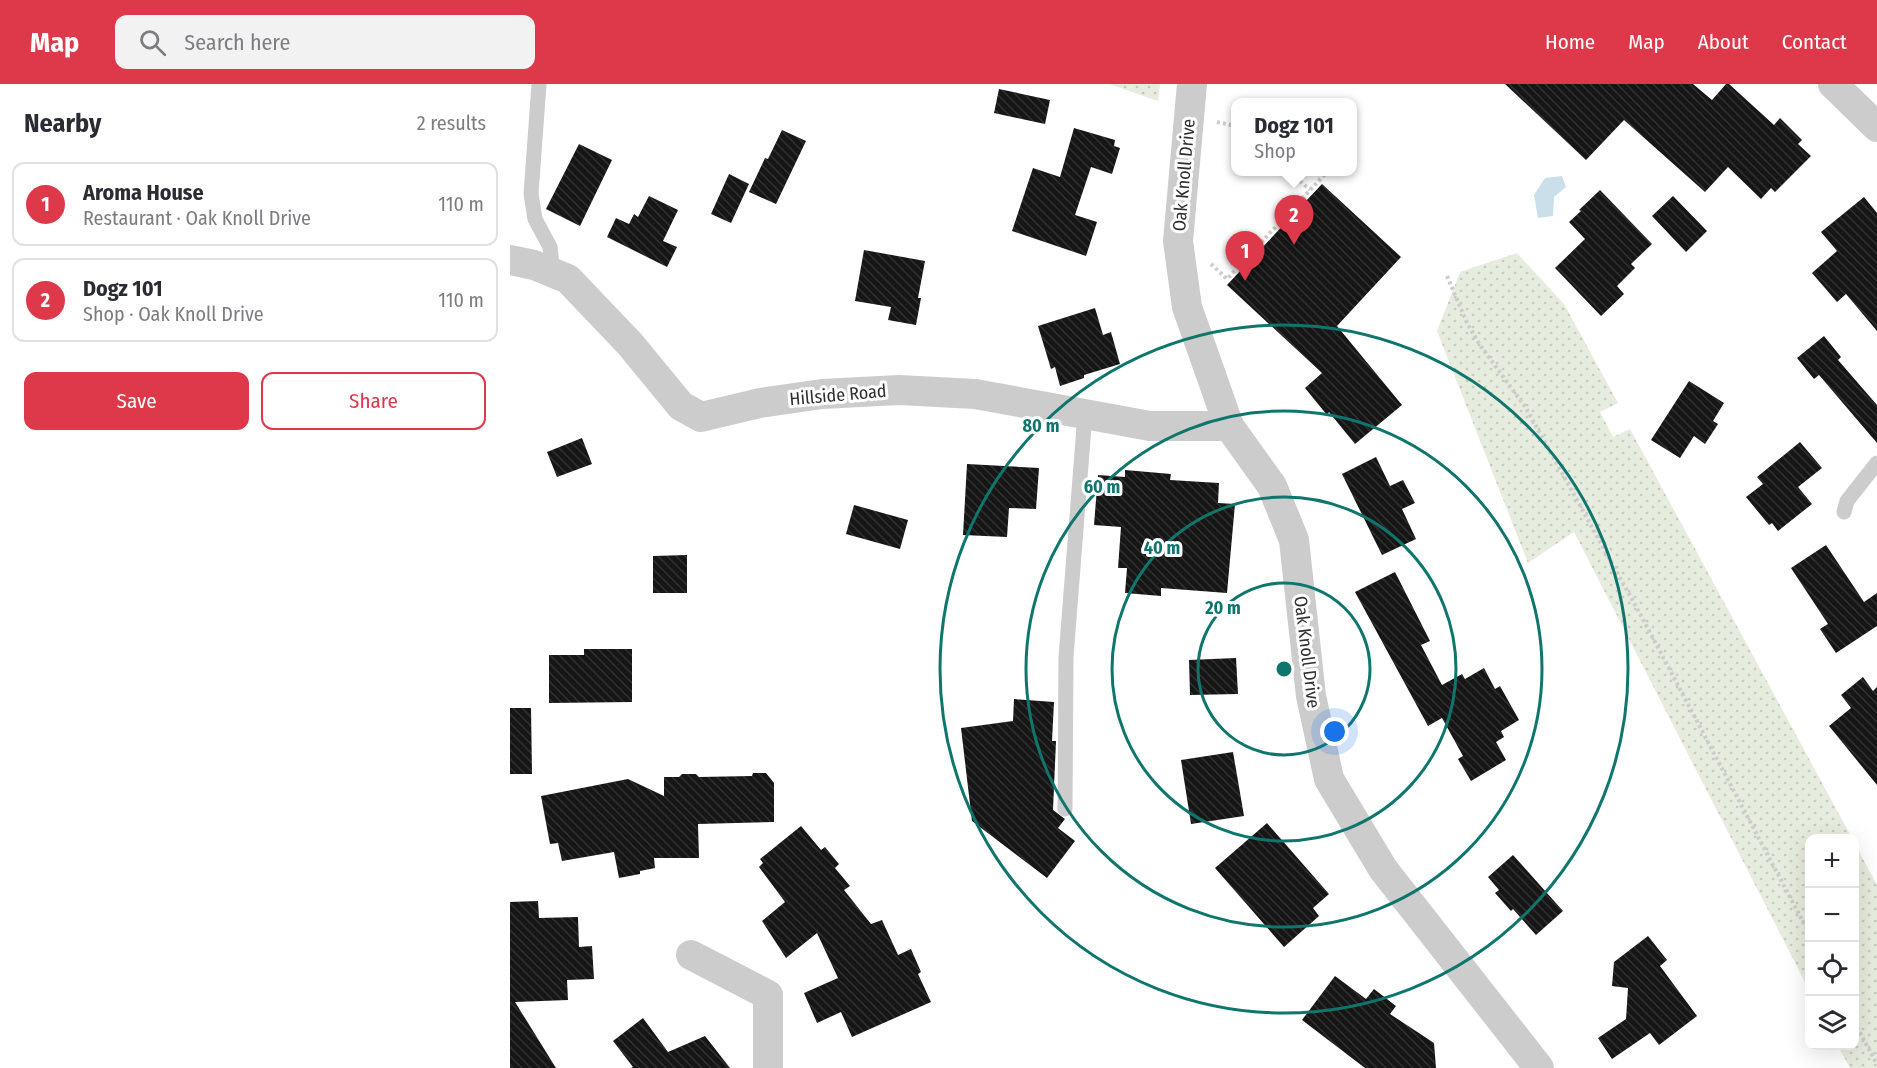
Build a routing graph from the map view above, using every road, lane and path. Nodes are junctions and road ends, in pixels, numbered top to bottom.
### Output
1 (539, 84) edge
2 (1192, 84) edge
3 (1833, 84) edge
4 (1213, 121) dead end
5 (1231, 125) edge
6 (1877, 127) edge
7 (1294, 176) edge
8 (1323, 176) edge
9 (1310, 190) junction
10 (510, 260) edge
11 (1210, 263) dead end
12 (553, 273) junction
13 (1447, 276) dead end
14 (1085, 414) junction
15 (1228, 426) junction
16 (1877, 463) edge
17 (1844, 512) dead end
18 (1065, 809) dead end
19 (1805, 927) edge
20 (691, 955) dead end
21 (1859, 1031) edge
22 (1877, 1064) edge
23 (768, 1068) edge
24 (1539, 1068) edge

1 - 12 lane
2 - 15 street, Oak Knoll Drive
3 - 6 street
4 - 5 path
7 - 9 path
8 - 9 path
9 - 11 path
10 - 12 street, Hillside Road
12 - 14 street, Hillside Road
13 - 19 path
14 - 15 street, Hillside Road
14 - 18 lane
15 - 24 street, Oak Knoll Drive
16 - 17 lane
20 - 23 street
21 - 22 path

